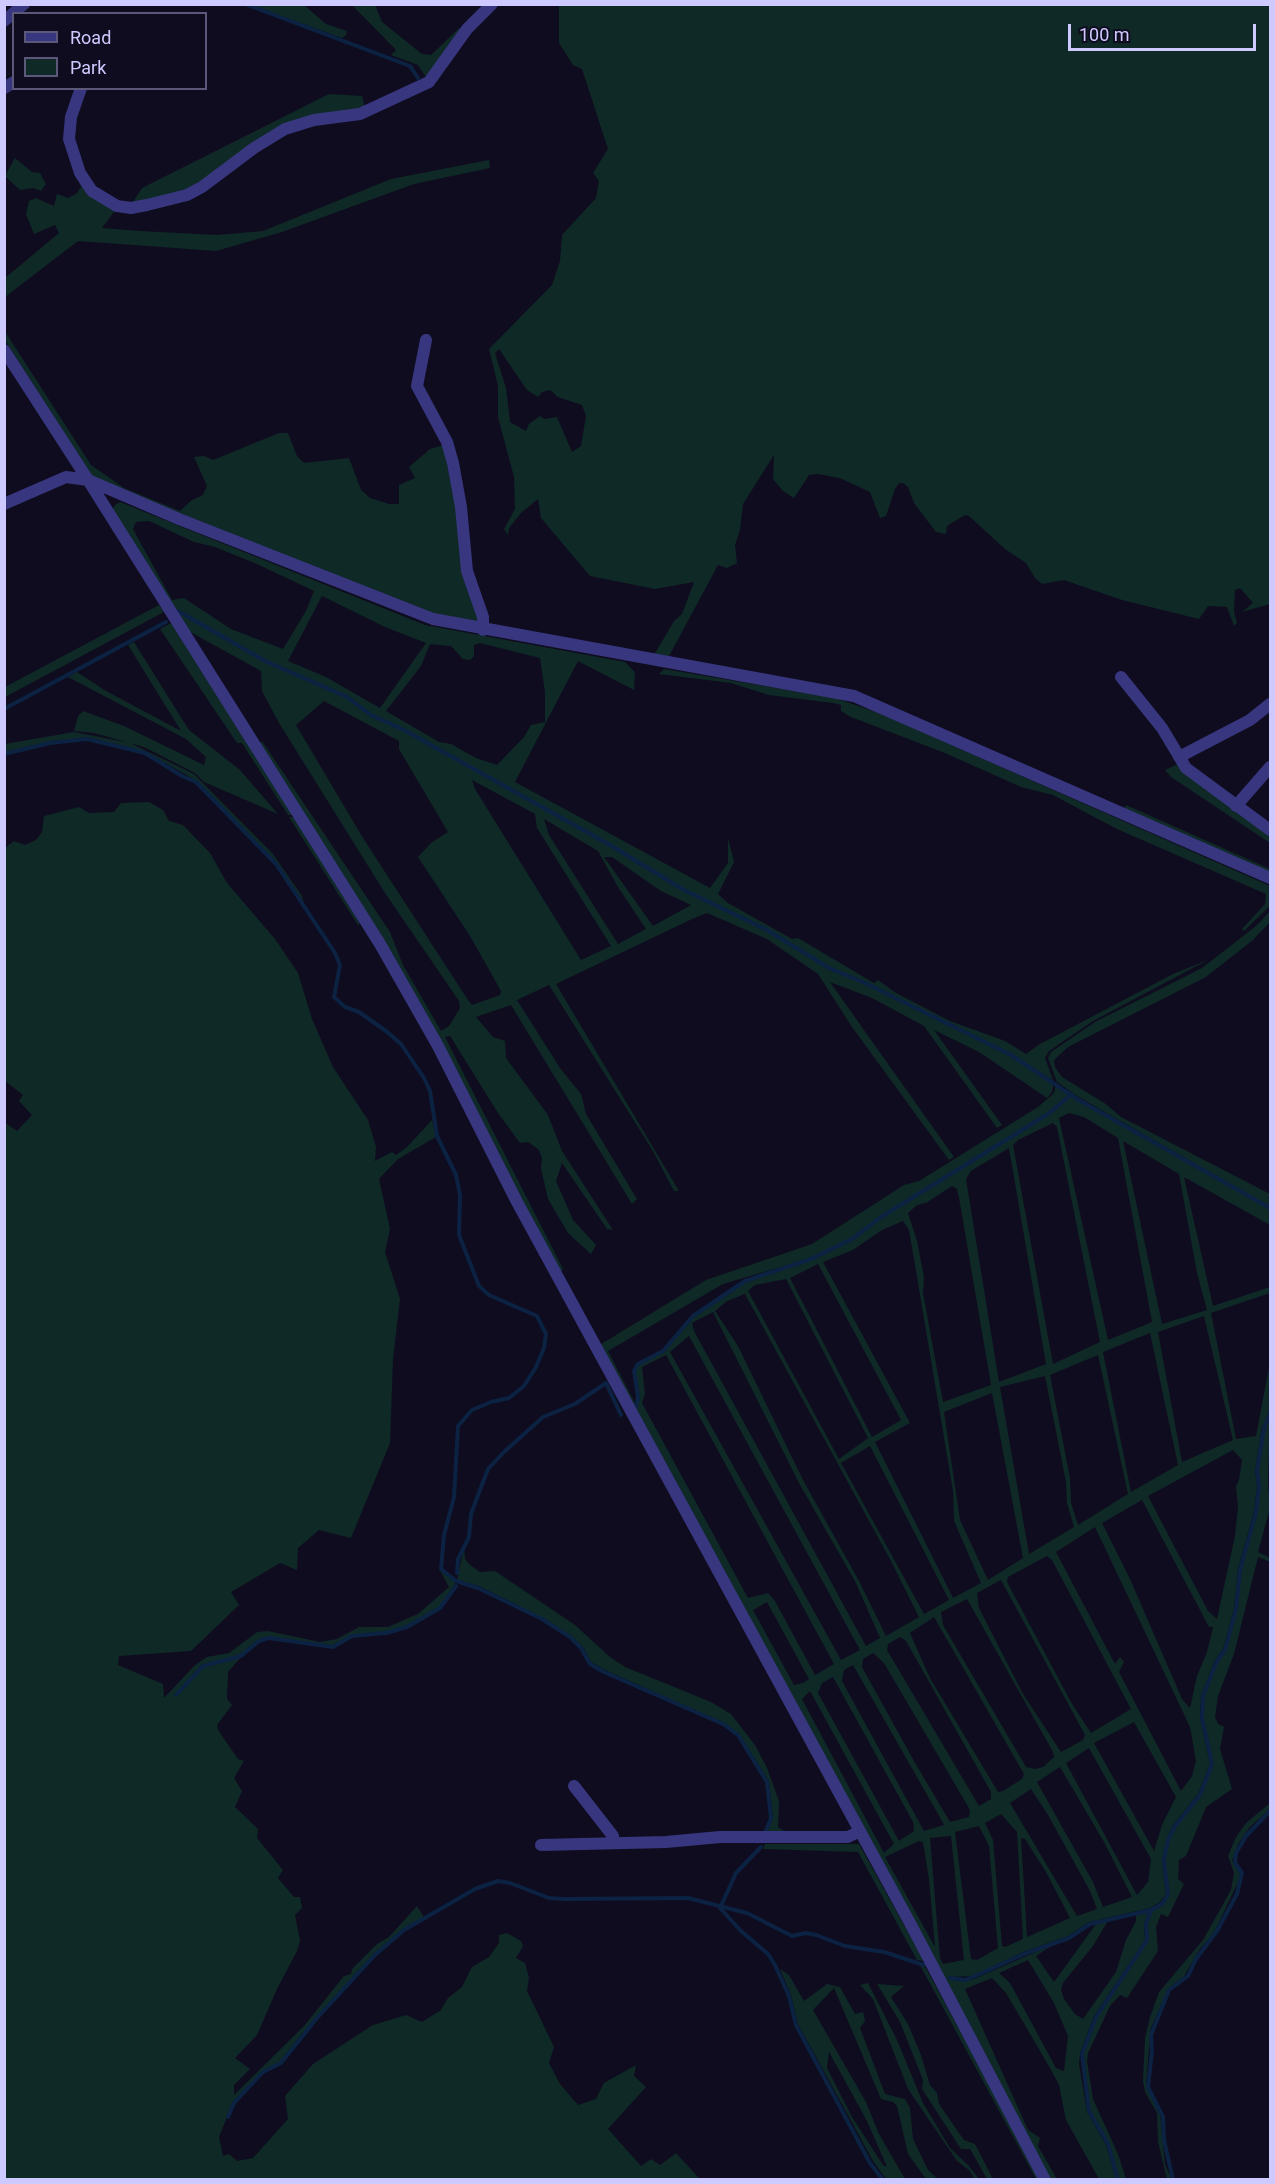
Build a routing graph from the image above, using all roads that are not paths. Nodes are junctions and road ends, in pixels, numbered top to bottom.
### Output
1 (492, 4) edge
2 (80, 90) edge
3 (426, 340) dead end
4 (4, 351) edge
5 (88, 480) junction
6 (4, 504) edge
7 (483, 630) junction
8 (1121, 676) dead end
9 (1270, 704) edge
10 (1179, 756) junction
11 (1270, 767) edge
12 (1236, 806) junction
13 (1270, 830) edge
14 (1270, 878) edge
15 (574, 1786) dead end
16 (858, 1832) junction
17 (613, 1843) junction
18 (541, 1845) dead end
19 (1045, 2180) edge

1 - 2 street
3 - 7 street
4 - 5 street
5 - 6 street
5 - 7 street
5 - 16 street
7 - 14 street
8 - 10 street
9 - 10 street
10 - 12 street
11 - 12 street
12 - 13 street
15 - 17 street
16 - 17 street
16 - 19 street
17 - 18 street

